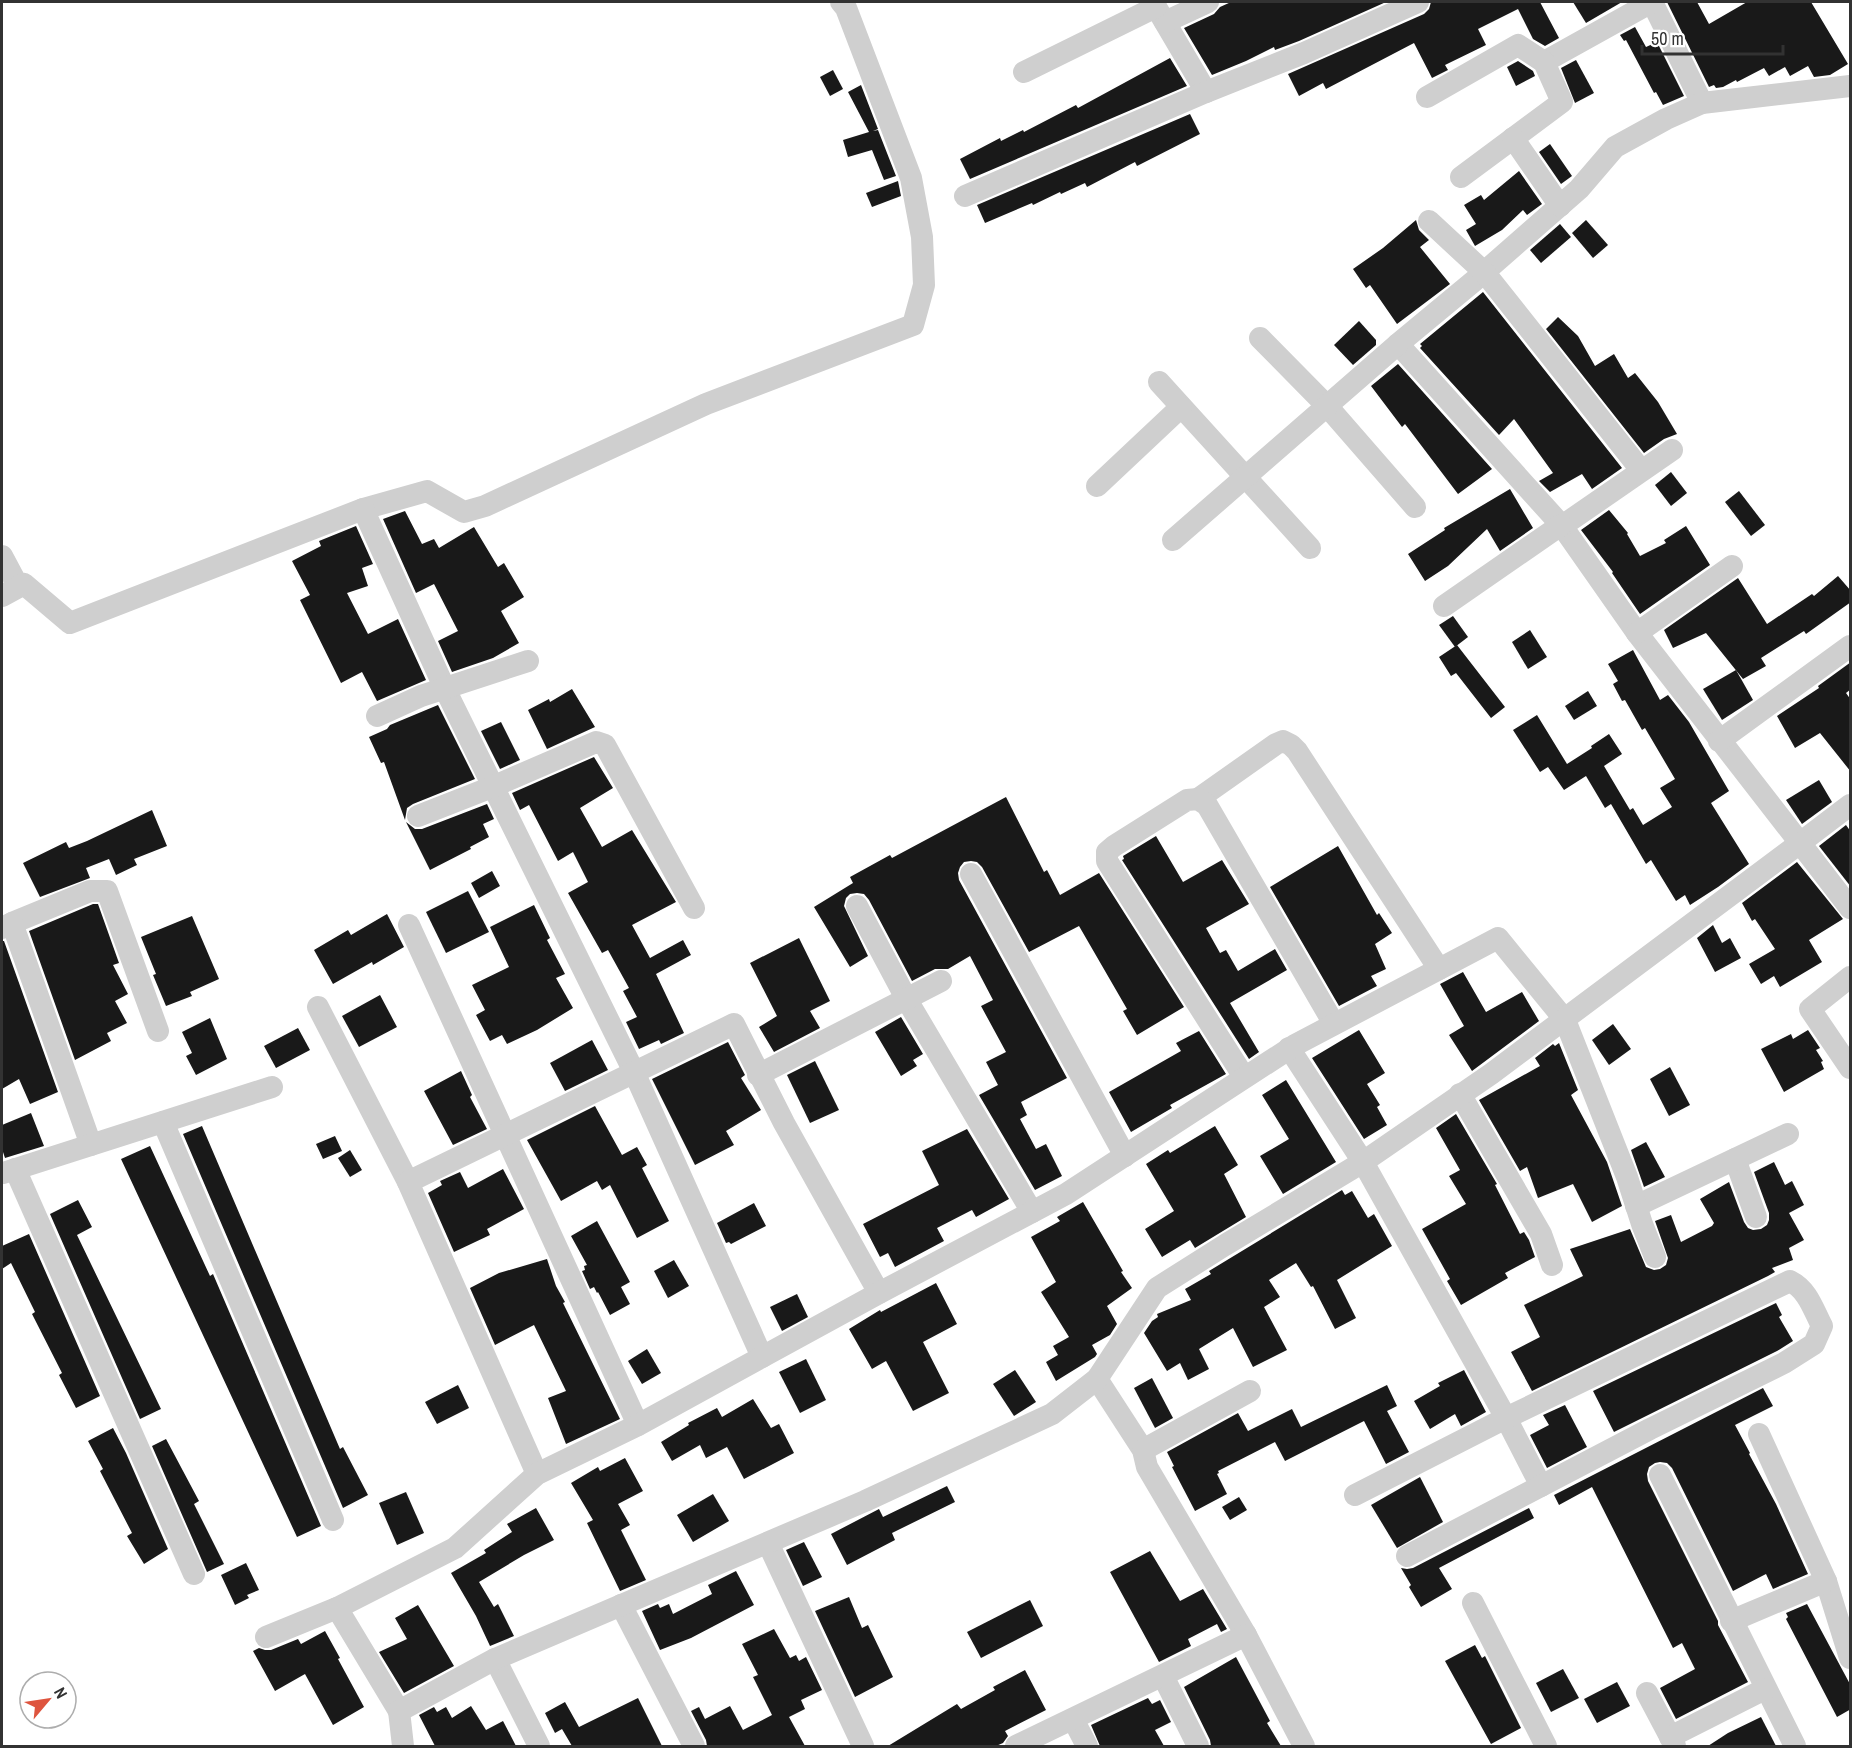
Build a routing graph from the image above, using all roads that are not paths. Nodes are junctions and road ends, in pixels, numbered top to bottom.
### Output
1 (842, 2) edge
2 (1208, 2) edge
3 (1418, 2) edge
4 (1652, 2) edge
5 (1158, 10) edge
6 (1544, 62) junction
7 (1024, 72) dead end
8 (1851, 86) edge
9 (1206, 92) junction
10 (1427, 97) dead end
11 (1702, 103) junction
12 (1513, 138) junction
13 (1461, 177) dead end
14 (965, 196) dead end
15 (1560, 206) junction
16 (1429, 221) dead end
17 (1485, 273) junction
18 (1260, 338) dead end
19 (1398, 344) junction
20 (1159, 382) dead end
21 (1181, 406) junction
22 (1327, 406) junction
23 (1672, 450) dead end
24 (1641, 470) junction
25 (1246, 476) junction
26 (1097, 486) dead end
27 (1415, 507) dead end
28 (363, 509) junction
29 (1562, 525) junction
30 (1173, 540) dead end
31 (1310, 548) dead end
32 (2, 556) edge
33 (1732, 566) dead end
34 (10, 591) edge
35 (1444, 606) dead end
36 (1637, 633) junction
37 (1851, 646) edge
38 (528, 661) dead end
39 (445, 689) junction
40 (377, 716) dead end
41 (1719, 741) junction
42 (492, 787) junction
43 (1198, 799) junction
44 (1851, 805) edge
45 (418, 816) dead end
46 (1800, 843) junction
47 (971, 874) dead end
48 (857, 906) dead end
49 (694, 908) dead end
50 (1851, 908) edge
51 (409, 925) dead end
52 (7, 926) edge
53 (1439, 969) junction
54 (1851, 977) edge
55 (941, 981) dead end
56 (907, 1000) junction
57 (318, 1007) dead end
58 (1565, 1020) junction
59 (1334, 1024) junction
60 (158, 1030) dead end
61 (1289, 1048) junction
62 (1851, 1068) edge
63 (634, 1072) junction
64 (758, 1075) junction
65 (1245, 1077) junction
66 (272, 1087) dead end
67 (1460, 1094) junction
68 (164, 1122) junction
69 (506, 1134) junction
70 (1788, 1134) dead end
71 (91, 1145) junction
72 (1125, 1156) junction
73 (1735, 1159) junction
74 (1363, 1162) junction
75 (8, 1171) edge
76 (408, 1182) junction
77 (1636, 1206) junction
78 (1032, 1212) junction
79 (1756, 1217) dead end
80 (1655, 1257) dead end
81 (1552, 1265) dead end
82 (879, 1293) junction
83 (762, 1357) junction
84 (1097, 1379) junction
85 (1250, 1391) dead end
86 (1506, 1418) junction
87 (638, 1425) junction
88 (1759, 1434) dead end
89 (1143, 1450) junction
90 (537, 1474) junction
91 (1660, 1475) dead end
92 (1541, 1486) junction
93 (1355, 1495) dead end
94 (333, 1520) dead end
95 (768, 1543) junction
96 (1407, 1556) dead end
97 (194, 1574) dead end
98 (1826, 1581) junction
99 (1473, 1603) dead end
100 (621, 1605) junction
101 (337, 1608) junction
102 (1731, 1621) junction
103 (1246, 1635) junction
104 (266, 1637) dead end
105 (1851, 1658) edge
106 (495, 1659) junction
107 (1163, 1676) junction
108 (1765, 1689) junction
109 (1647, 1693) dead end
110 (399, 1711) junction
111 (1073, 1719) junction
112 (1672, 1742) edge
113 (403, 1746) edge
114 (539, 1746) edge
115 (694, 1746) edge
116 (863, 1746) edge
117 (1016, 1746) edge
118 (1087, 1746) edge
119 (1198, 1746) edge
120 (1304, 1746) edge
121 (1546, 1746) edge
122 (1795, 1746) edge

1 - 28 street
2 - 5 street
3 - 9 street
4 - 6 street
4 - 11 street
5 - 7 street
5 - 9 street
6 - 10 street
6 - 12 street
8 - 11 street
9 - 14 street
11 - 15 street
12 - 13 street
12 - 15 street
15 - 17 street
16 - 17 street
17 - 19 street
17 - 24 street
18 - 22 street
19 - 22 street
19 - 29 street
20 - 21 street
21 - 25 street
21 - 26 street
22 - 25 street
22 - 27 street
23 - 24 street
24 - 29 street
25 - 30 street
25 - 31 street
28 - 34 street
28 - 39 street
29 - 35 street
29 - 36 street
32 - 34 street
33 - 36 street
36 - 41 street
37 - 41 street
38 - 39 street
39 - 40 street
39 - 42 street
41 - 46 street
42 - 45 street
42 - 49 street
42 - 63 street
43 - 53 street
43 - 59 street
43 - 65 street
44 - 46 street
46 - 50 street
46 - 58 street
47 - 72 street
48 - 56 street
51 - 69 street
52 - 60 street
52 - 71 street
53 - 58 street
53 - 59 street
54 - 62 street
55 - 56 street
56 - 64 street
56 - 78 street
57 - 76 street
58 - 67 street
58 - 77 street
59 - 61 street
61 - 65 street
61 - 74 street
63 - 64 street
63 - 69 street
63 - 83 street
64 - 82 street
65 - 72 street
66 - 68 street
67 - 74 street
67 - 81 street
68 - 71 street
68 - 94 street
69 - 76 street
69 - 87 street
70 - 73 street
71 - 75 street
72 - 78 street
73 - 77 street
73 - 79 street
74 - 84 street
74 - 86 street
75 - 97 street
76 - 90 street
77 - 80 street
78 - 82 street
82 - 83 street
83 - 87 street
84 - 89 street
84 - 95 street
85 - 89 street
86 - 92 street
86 - 92 street
86 - 93 street
87 - 90 street
88 - 98 street
89 - 103 street
90 - 101 street
91 - 102 street
92 - 96 street
95 - 100 street
95 - 116 street
98 - 102 street
98 - 105 street
99 - 121 street
100 - 106 street
100 - 115 street
101 - 104 street
101 - 110 street
102 - 108 street
103 - 107 street
103 - 120 street
106 - 110 street
106 - 114 street
107 - 111 street
107 - 119 street
108 - 112 street
108 - 122 street
109 - 112 street
110 - 113 street
111 - 117 street
111 - 118 street

